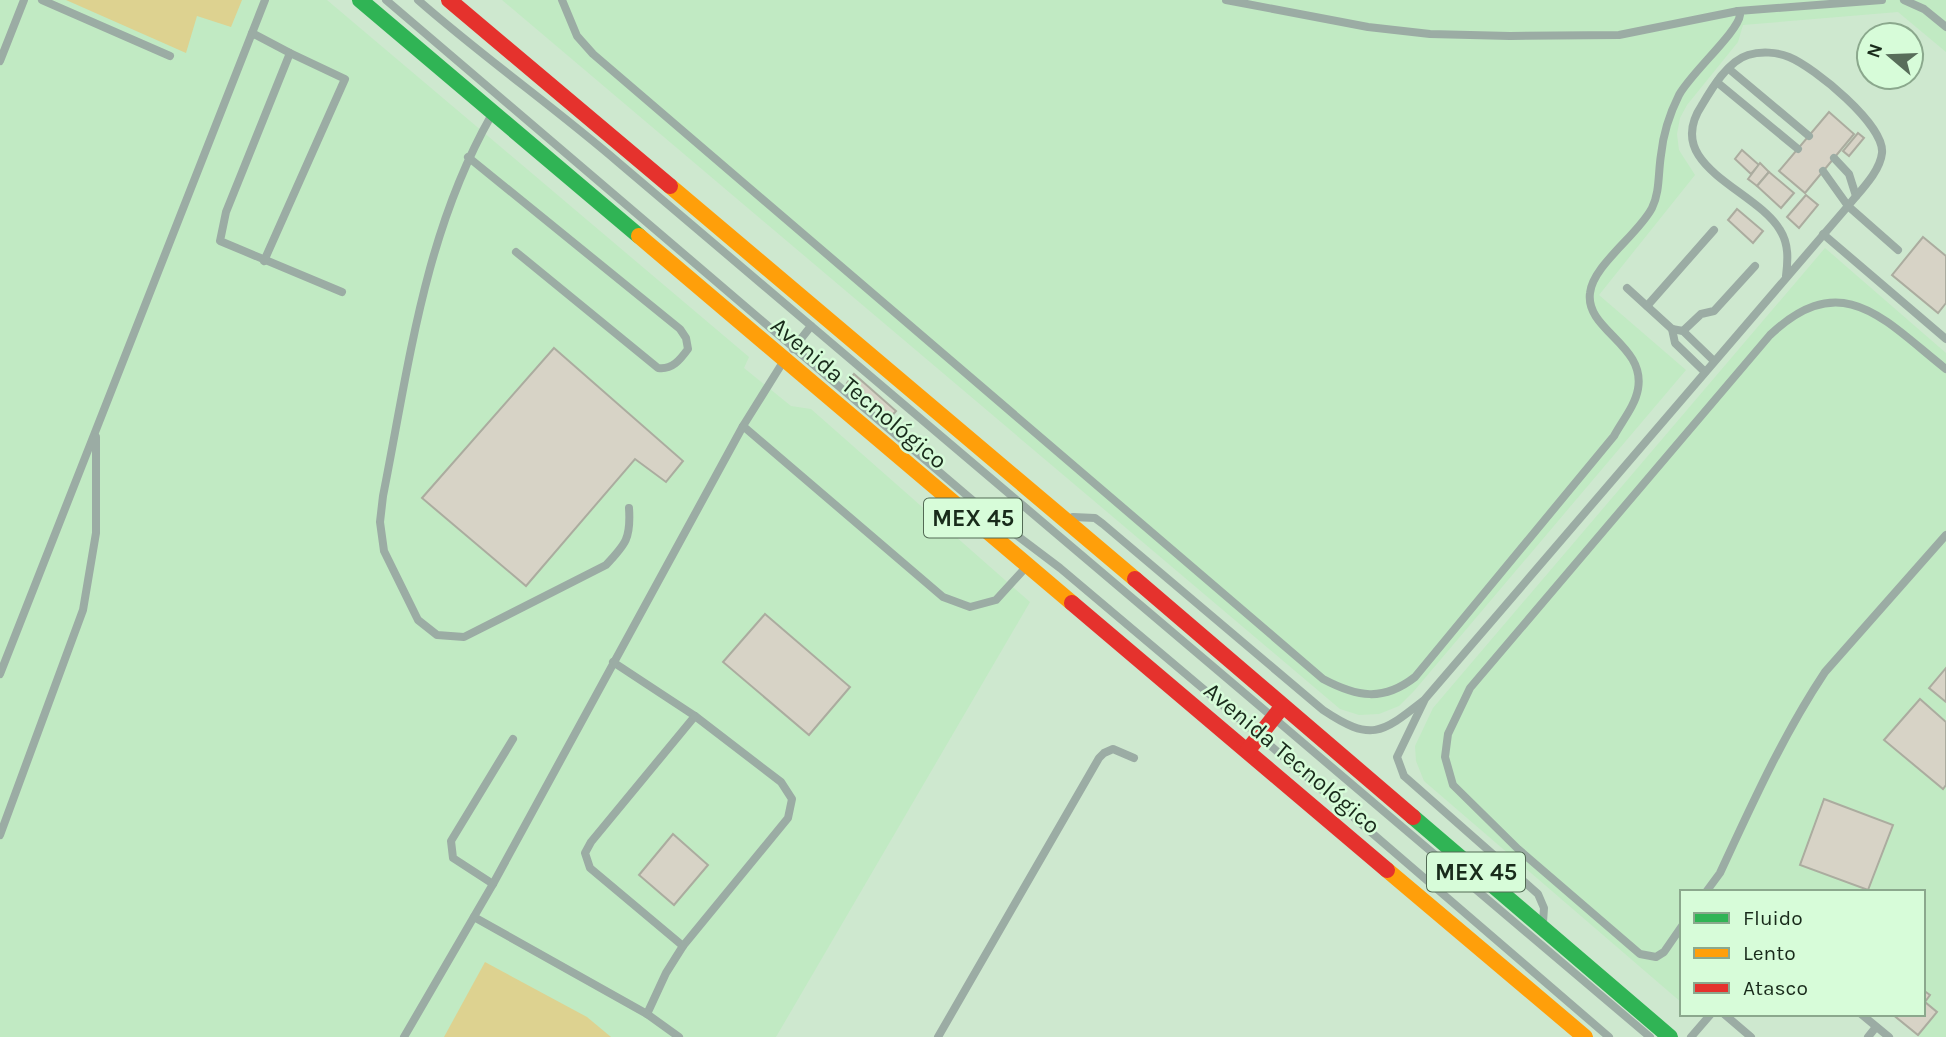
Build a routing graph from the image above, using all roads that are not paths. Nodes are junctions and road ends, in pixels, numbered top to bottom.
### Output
1 (24, 0) edge
2 (42, 0) edge
3 (265, 0) edge
4 (360, 0) edge
5 (386, 0) edge
6 (418, 0) edge
7 (449, 0) edge
8 (562, 0) edge
9 (1226, 0) edge
10 (1882, 0) edge
11 (1903, 0) edge
12 (1738, 11) junction
13 (1946, 27) edge
14 (252, 33) junction
15 (290, 54) junction
16 (170, 56) dead end
17 (0, 61) edge
18 (1729, 68) junction
19 (1718, 83) junction
20 (492, 114) junction
21 (1809, 136) dead end
22 (1798, 149) dead end
23 (468, 157) junction
24 (1834, 158) dead end
25 (1823, 171) dead end
26 (1856, 196) junction
27 (1848, 206) junction
28 (1714, 230) dead end
29 (1823, 234) junction
30 (1898, 250) dead end
31 (516, 252) dead end
32 (264, 261) junction
33 (1755, 266) dead end
34 (1786, 276) junction
35 (1627, 288) dead end
36 (342, 292) dead end
37 (1647, 306) junction
38 (822, 314) junction
39 (809, 328) junction
40 (1672, 329) junction
41 (1683, 331) junction
42 (1946, 339) edge
43 (790, 354) junction
44 (1714, 361) junction
45 (1946, 369) edge
46 (1705, 372) junction
47 (743, 426) junction
48 (96, 434) junction
49 (629, 508) dead end
50 (1061, 516) junction
51 (1946, 535) edge
52 (1028, 565) junction
53 (613, 662) junction
54 (0, 674) edge
55 (1425, 699) junction
56 (1278, 712) junction
57 (695, 716) junction
58 (1258, 735) junction
59 (513, 739) dead end
60 (1248, 750) junction
61 (1134, 758) dead end
62 (0, 835) edge
63 (493, 884) junction
64 (1707, 890) edge
65 (474, 917) junction
66 (1542, 929) junction
67 (1680, 929) edge
68 (683, 946) junction
69 (647, 1014) junction
70 (1709, 1016) edge
71 (1726, 1016) edge
72 (1863, 1016) edge
73 (1876, 1027) junction
74 (404, 1037) edge
75 (679, 1037) edge
76 (938, 1037) edge
77 (1585, 1037) edge
78 (1609, 1037) edge
79 (1650, 1037) edge
80 (1671, 1037) edge
81 (1691, 1037) edge
82 (1751, 1037) edge
83 (1868, 1037) edge
84 (1889, 1037) edge

1 - 17 lane
2 - 16 lane
3 - 14 lane
4 - 20 main road, Avenida Tecnológico / MEX 45
5 - 43 lane
6 - 39 lane
7 - 38 main road, Avenida Tecnológico / MEX 45
8 - 12 lane
9 - 12 lane
10 - 12 lane
11 - 13 lane
14 - 15 lane
14 - 48 lane
15 - 32 lane
15 - 32 lane
18 - 19 lane
18 - 21 lane
18 - 26 lane
19 - 22 lane
19 - 34 lane
20 - 23 lane
20 - 43 main road, Avenida Tecnológico / MEX 45
23 - 31 lane
23 - 49 lane
24 - 26 lane
25 - 27 lane
26 - 27 lane
27 - 29 lane
27 - 30 lane
28 - 37 lane
29 - 34 lane
29 - 42 lane
32 - 36 lane
33 - 41 lane
34 - 44 lane
35 - 37 lane
37 - 40 lane
38 - 39 lane
38 - 50 main road, Avenida Tecnológico / MEX 45
39 - 43 lane
39 - 56 lane
40 - 41 lane
40 - 46 lane
41 - 44 lane
43 - 47 lane
43 - 52 main road, Avenida Tecnológico / MEX 45
43 - 58 lane
44 - 46 lane
45 - 67 lane
46 - 55 lane
47 - 52 lane
47 - 53 lane
48 - 54 lane
48 - 62 lane
50 - 55 lane
50 - 56 main road, Avenida Tecnológico / MEX 45
51 - 64 lane
52 - 60 main road, Avenida Tecnológico / MEX 45
53 - 57 lane
53 - 63 lane
55 - 66 lane
56 - 58 main road
56 - 66 main road, Avenida Tecnológico / MEX 45
56 - 79 lane
57 - 68 lane
57 - 68 lane
58 - 60 main road
58 - 78 lane
59 - 63 lane
60 - 77 main road, Avenida Tecnológico / MEX 45
61 - 76 lane
63 - 65 lane
65 - 69 lane
65 - 74 lane
66 - 80 main road, Avenida Tecnológico / MEX 45
68 - 69 lane
69 - 75 lane
70 - 81 lane
71 - 82 lane
72 - 73 lane
73 - 83 lane
73 - 84 lane

